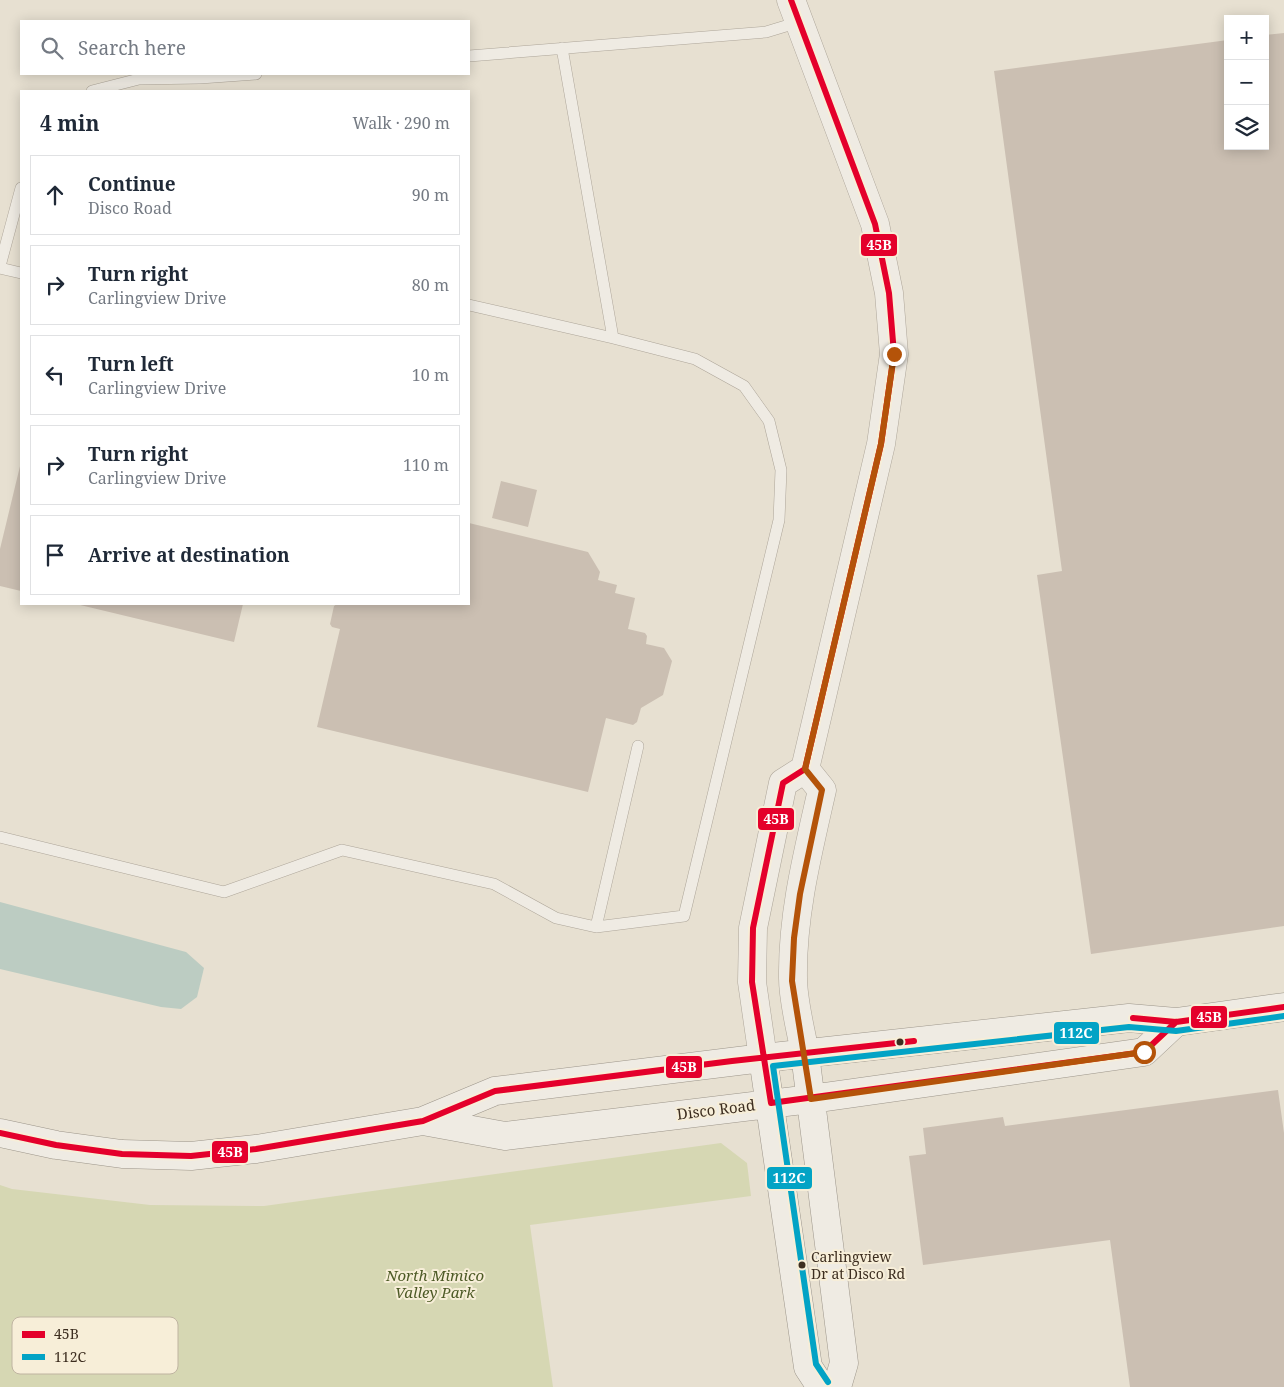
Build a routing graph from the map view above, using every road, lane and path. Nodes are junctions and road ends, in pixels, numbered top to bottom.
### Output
1 (795, 11) edge
2 (562, 48) junction
3 (470, 56) edge
4 (242, 75) edge
5 (96, 90) edge
6 (20, 192) edge
7 (0, 267) edge
8 (20, 273) edge
9 (470, 305) edge
10 (613, 338) junction
11 (638, 746) dead end
12 (805, 769) junction
13 (0, 837) edge
14 (596, 927) junction
15 (1284, 1007) edge
16 (1176, 1022) junction
17 (805, 1054) junction
18 (763, 1058) junction
19 (811, 1099) junction
20 (771, 1104) junction
21 (423, 1120) junction
22 (0, 1133) edge
23 (821, 1387) edge
24 (837, 1387) edge

1 - 2 lane
1 - 12 main road
2 - 3 lane
2 - 10 lane
4 - 5 lane
6 - 7 lane
7 - 8 lane
9 - 10 lane
10 - 14 lane
11 - 14 lane
12 - 17 main road
12 - 18 main road
13 - 14 lane
15 - 16 main road, Disco Road
16 - 17 main road, Disco Road
16 - 19 main road, Disco Road
17 - 18 main road, Disco Road
17 - 19 main road
18 - 20 main road
18 - 21 main road, Disco Road
19 - 20 main road, Disco Road
19 - 24 main road
20 - 21 main road, Disco Road
20 - 23 main road
21 - 22 main road, Disco Road

